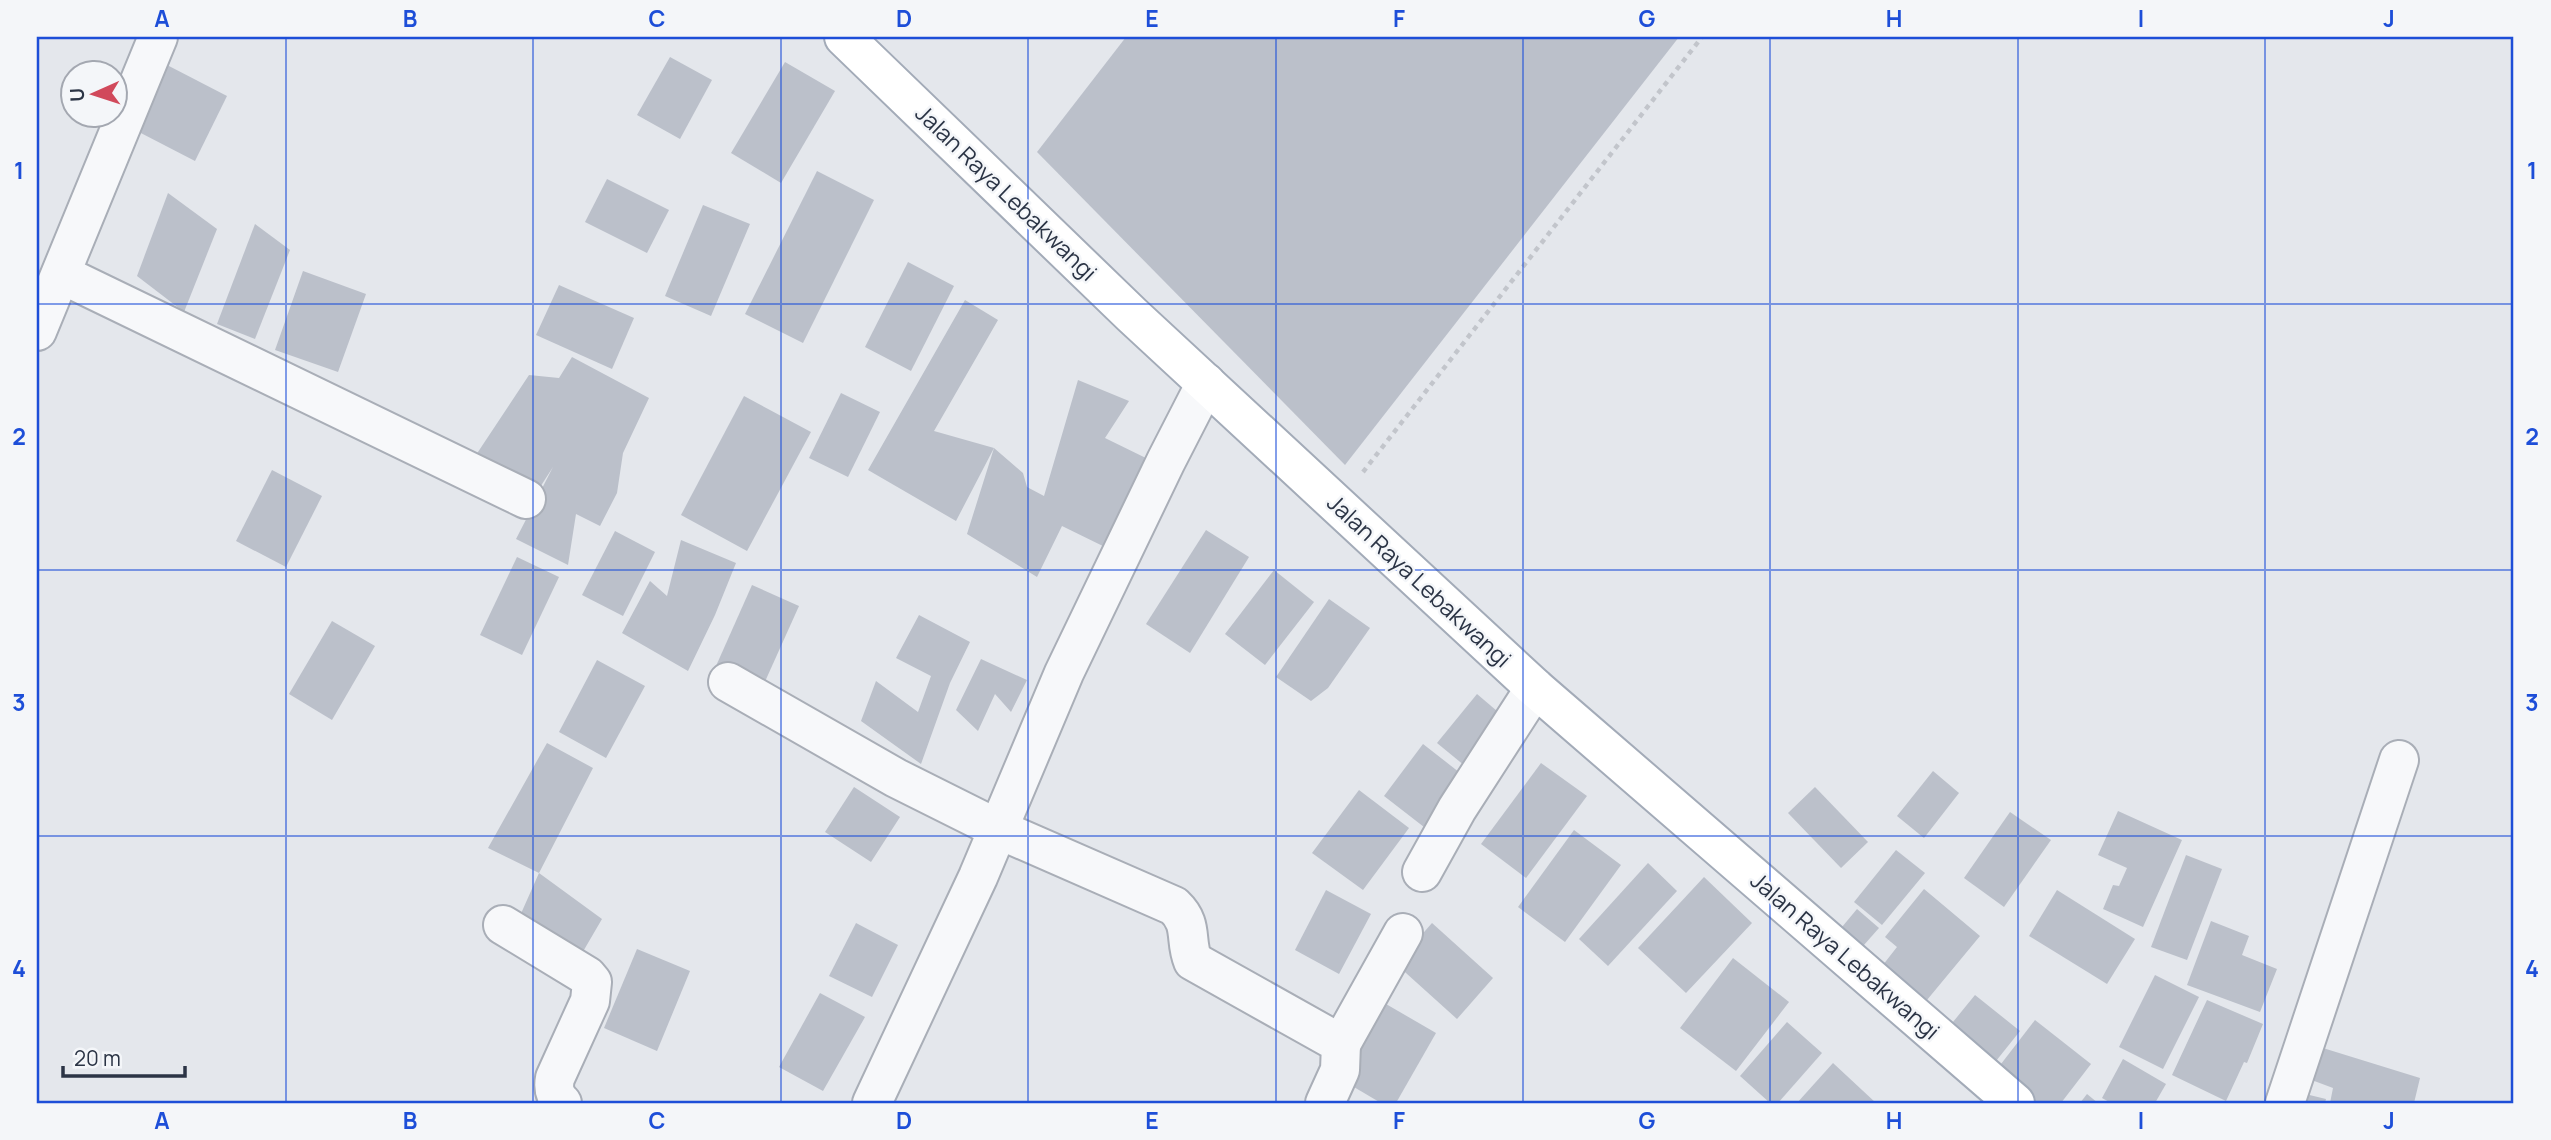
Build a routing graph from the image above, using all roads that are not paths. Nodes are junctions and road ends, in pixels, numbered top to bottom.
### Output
1 (158, 37) edge
2 (844, 37) edge
3 (61, 274) junction
4 (37, 331) edge
5 (1206, 383) junction
6 (526, 499) dead end
7 (728, 682) dead end
8 (1535, 688) junction
9 (2399, 760) dead end
10 (998, 829) junction
11 (1422, 872) dead end
12 (503, 925) dead end
13 (1403, 933) dead end
14 (1341, 1044) junction
15 (562, 1103) edge
16 (872, 1103) edge
17 (1325, 1103) edge
18 (2015, 1103) edge
19 (2286, 1103) edge

1 - 3 street
2 - 5 main road, Jalan Raya Lebakwangi
3 - 4 street
3 - 6 street
5 - 8 main road, Jalan Raya Lebakwangi
5 - 10 street
7 - 10 street
8 - 11 street
8 - 18 main road, Jalan Raya Lebakwangi
9 - 19 street
10 - 14 street
10 - 16 street
12 - 15 street
13 - 14 street
14 - 17 street

